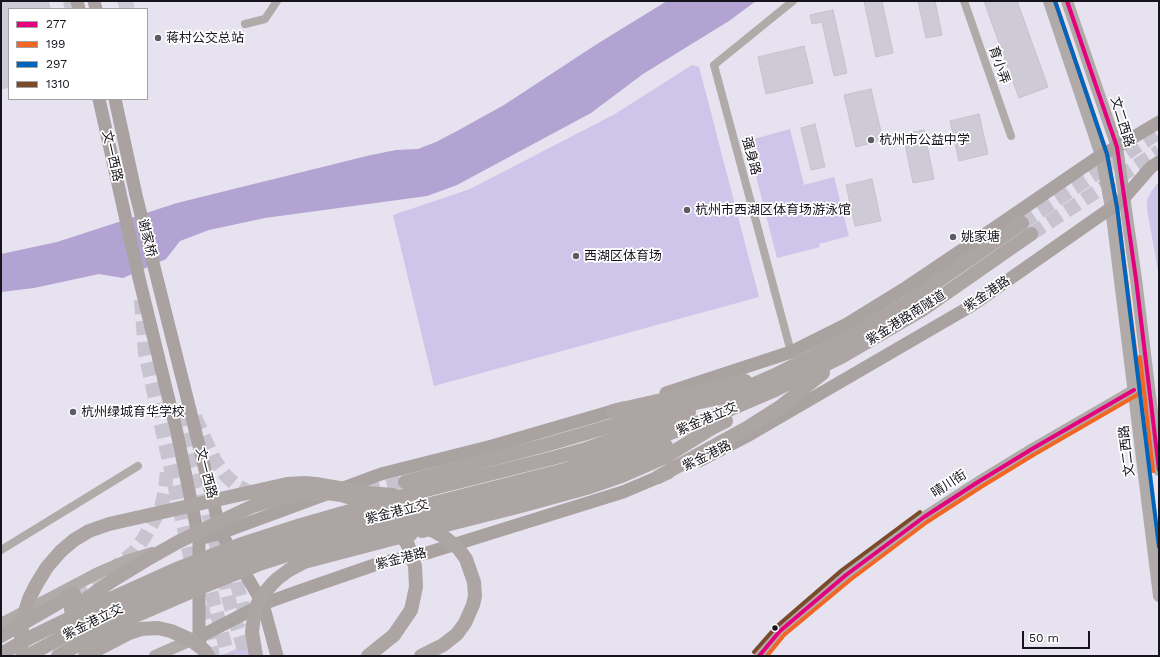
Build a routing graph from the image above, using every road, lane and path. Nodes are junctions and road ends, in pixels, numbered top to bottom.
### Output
1 (277, 1) edge
2 (793, 1) edge
3 (964, 1) edge
4 (1049, 1) edge
5 (1067, 1) edge
6 (245, 24) dead end
7 (99, 100) edge
8 (115, 100) edge
9 (1159, 122) edge
10 (1011, 136) dead end
11 (1117, 147) junction
12 (1101, 155) junction
13 (1159, 162) edge
14 (136, 195) joint
15 (1124, 198) junction
16 (1111, 208) junction
17 (124, 212) joint
18 (1022, 223) tunnel mouth
19 (1031, 234) tunnel mouth
20 (140, 278) joint
21 (158, 282) joint
22 (791, 352) junction
23 (843, 356) junction
24 (775, 375) junction
25 (775, 390) junction
26 (1134, 390) junction
27 (725, 397) junction
28 (613, 411) junction
29 (138, 466) dead end
30 (1159, 470) edge
31 (617, 471) junction
32 (658, 477) junction
33 (405, 482) tunnel mouth
34 (418, 492) junction
35 (404, 524) junction
36 (221, 533) junction
37 (199, 539) junction
38 (1, 550) edge
39 (74, 594) tunnel mouth
40 (1159, 596) edge
41 (263, 604) junction
42 (1, 624) edge
43 (1, 636) edge
44 (31, 637) junction
45 (199, 637) junction
46 (1, 654) edge
47 (22, 656) edge
48 (27, 656) edge
49 (58, 656) edge
50 (85, 656) edge
51 (155, 656) edge
52 (204, 656) edge
53 (208, 656) edge
54 (256, 656) edge
55 (277, 656) edge
56 (368, 656) edge
57 (421, 656) edge
58 (760, 656) edge

1 - 6 street
2 - 22 street, 强身路
3 - 10 street, 育小弄
4 - 12 main road, 文二西路
5 - 11 main road, 文二西路
7 - 17 main road, 文一西路
8 - 14 main road, 文一西路
9 - 11 main road
11 - 12 main road
11 - 15 main road, 文二西路
12 - 16 main road, 文二西路
12 - 22 main road
13 - 15 main road, 紫金港路
14 - 21 main road, 谢家桥
15 - 16 main road, 紫金港路
15 - 30 main road, 文二西路
16 - 26 main road, 文二西路
16 - 32 main road, 紫金港路
17 - 20 main road, 谢家桥
18 - 24 highway, 紫金港路南隧道
19 - 23 highway, 紫金港路南隧道
20 - 37 main road, 文一西路
21 - 36 main road, 文一西路
22 - 28 main road
23 - 25 highway, 紫金港路南隧道
23 - 32 highway
24 - 27 highway
24 - 28 highway
25 - 31 highway
25 - 48 highway, 紫金港立交, bridge
26 - 40 main road, 文二西路
26 - 58 street, 晴川街
27 - 33 highway
27 - 34 highway, 紫金港立交, bridge
28 - 36 main road
29 - 38 street
31 - 35 highway
31 - 54 highway, bridge
32 - 41 main road, 紫金港路
34 - 44 highway, 紫金港立交, bridge
34 - 47 highway, bridge
35 - 49 highway, bridge
35 - 57 highway, bridge
36 - 37 main road
36 - 41 main road, 文一西路
37 - 42 main road
37 - 45 main road, 文一西路
39 - 43 highway
41 - 45 main road, 紫金港路
41 - 55 main road, 文一西路
44 - 46 highway, 紫金港立交, bridge
44 - 56 highway, bridge
45 - 51 main road
45 - 52 main road, 文一西路
50 - 53 highway, bridge

